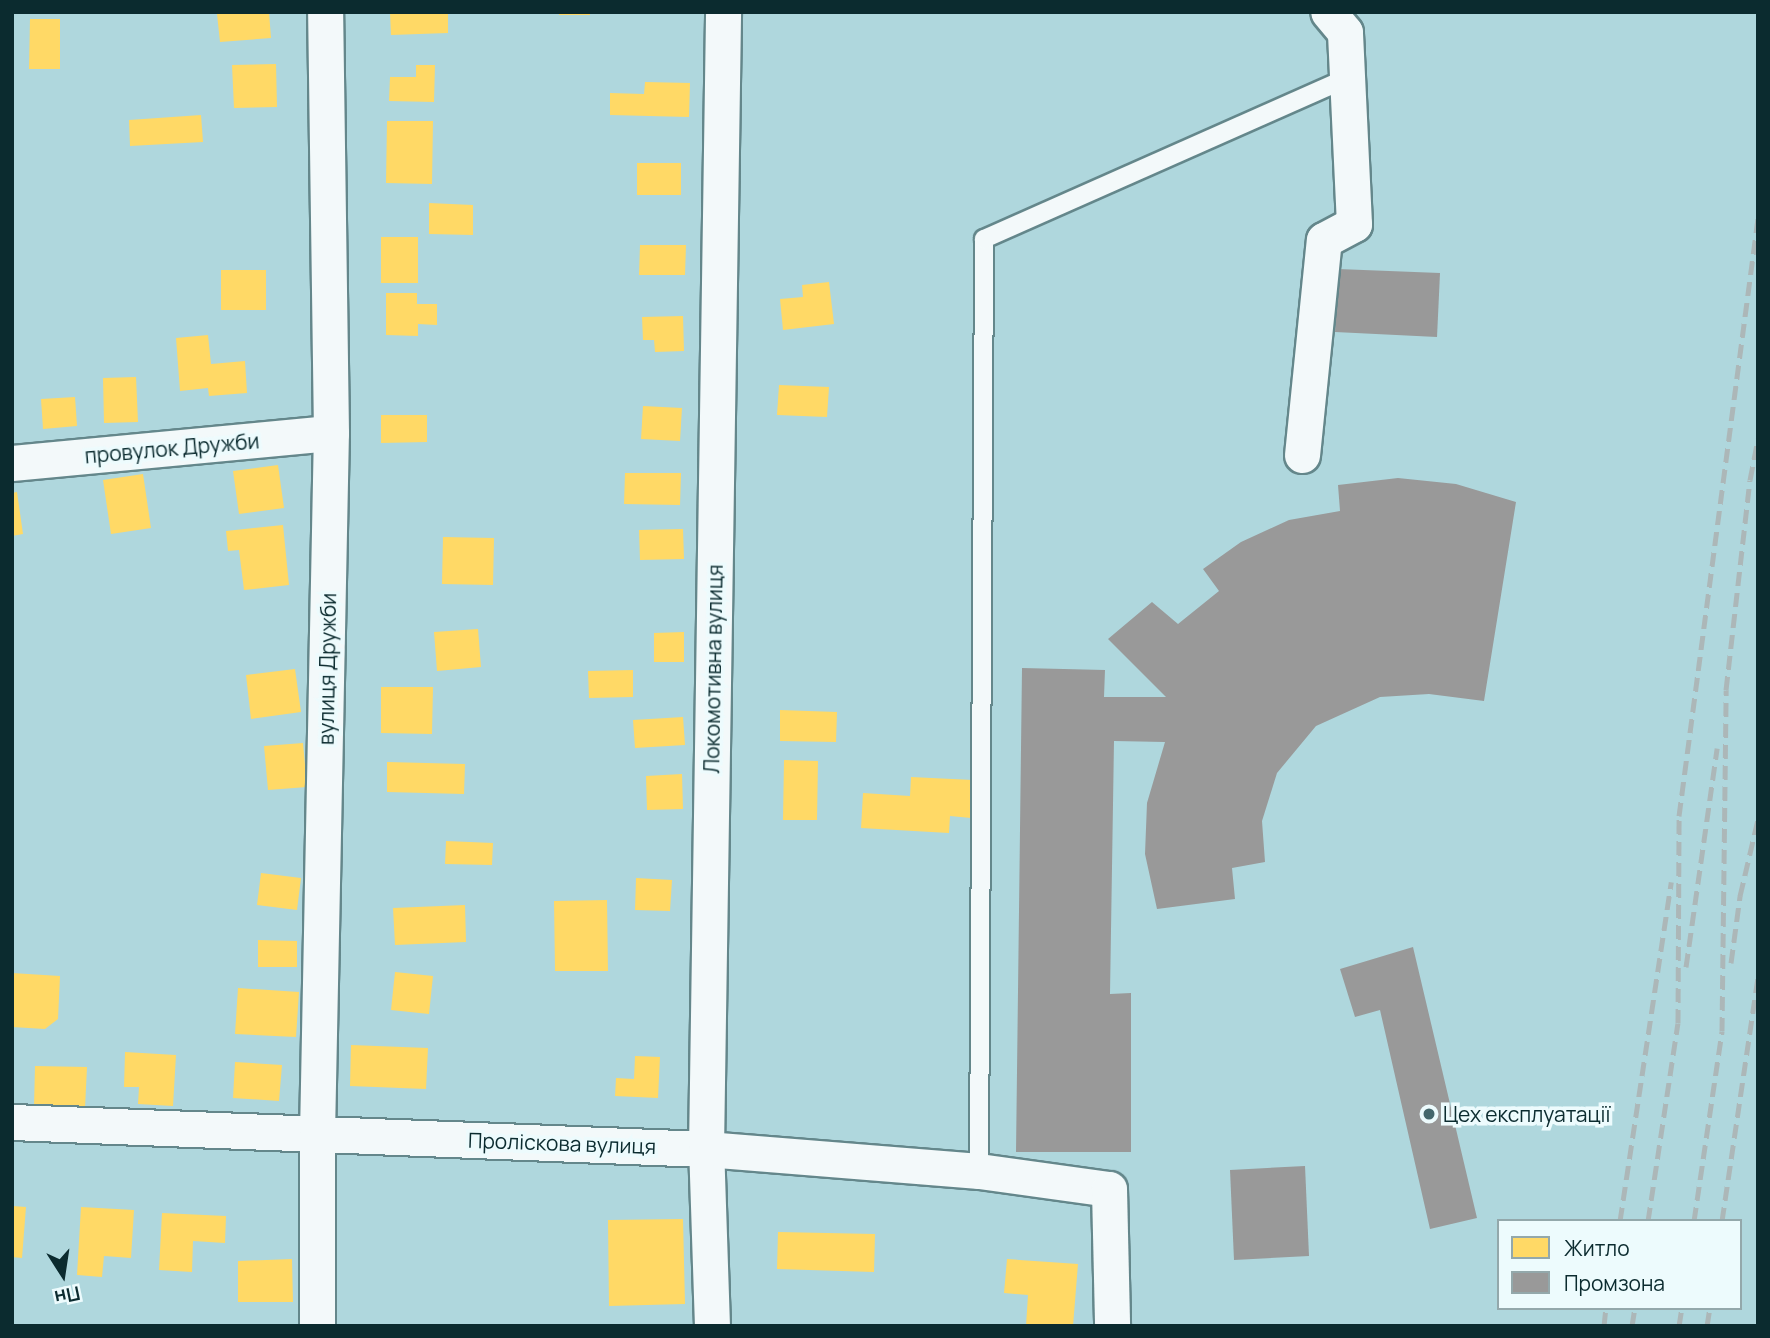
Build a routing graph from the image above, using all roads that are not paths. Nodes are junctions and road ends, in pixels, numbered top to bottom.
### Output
1 (325, 12) edge
2 (723, 12) edge
3 (1328, 12) edge
4 (1347, 78) junction
5 (331, 433) junction
6 (1302, 455) dead end
7 (12, 463) edge
8 (12, 1122) edge
9 (317, 1134) junction
10 (706, 1149) junction
11 (979, 1171) junction
12 (317, 1326) edge
13 (712, 1326) edge
14 (1112, 1326) edge

1 - 5 street, вулиця Дружби
2 - 10 street, Локомотивна вулиця
3 - 4 street
4 - 6 street
4 - 11 lane
5 - 7 street, провулок Дружби
5 - 9 street, вулиця Дружби
8 - 9 street, Проліскова вулиця
9 - 10 street, Проліскова вулиця
9 - 12 street, вулиця Дружби
10 - 11 street, Проліскова вулиця
10 - 13 street, Локомотивна вулиця
11 - 14 street, Проліскова вулиця

